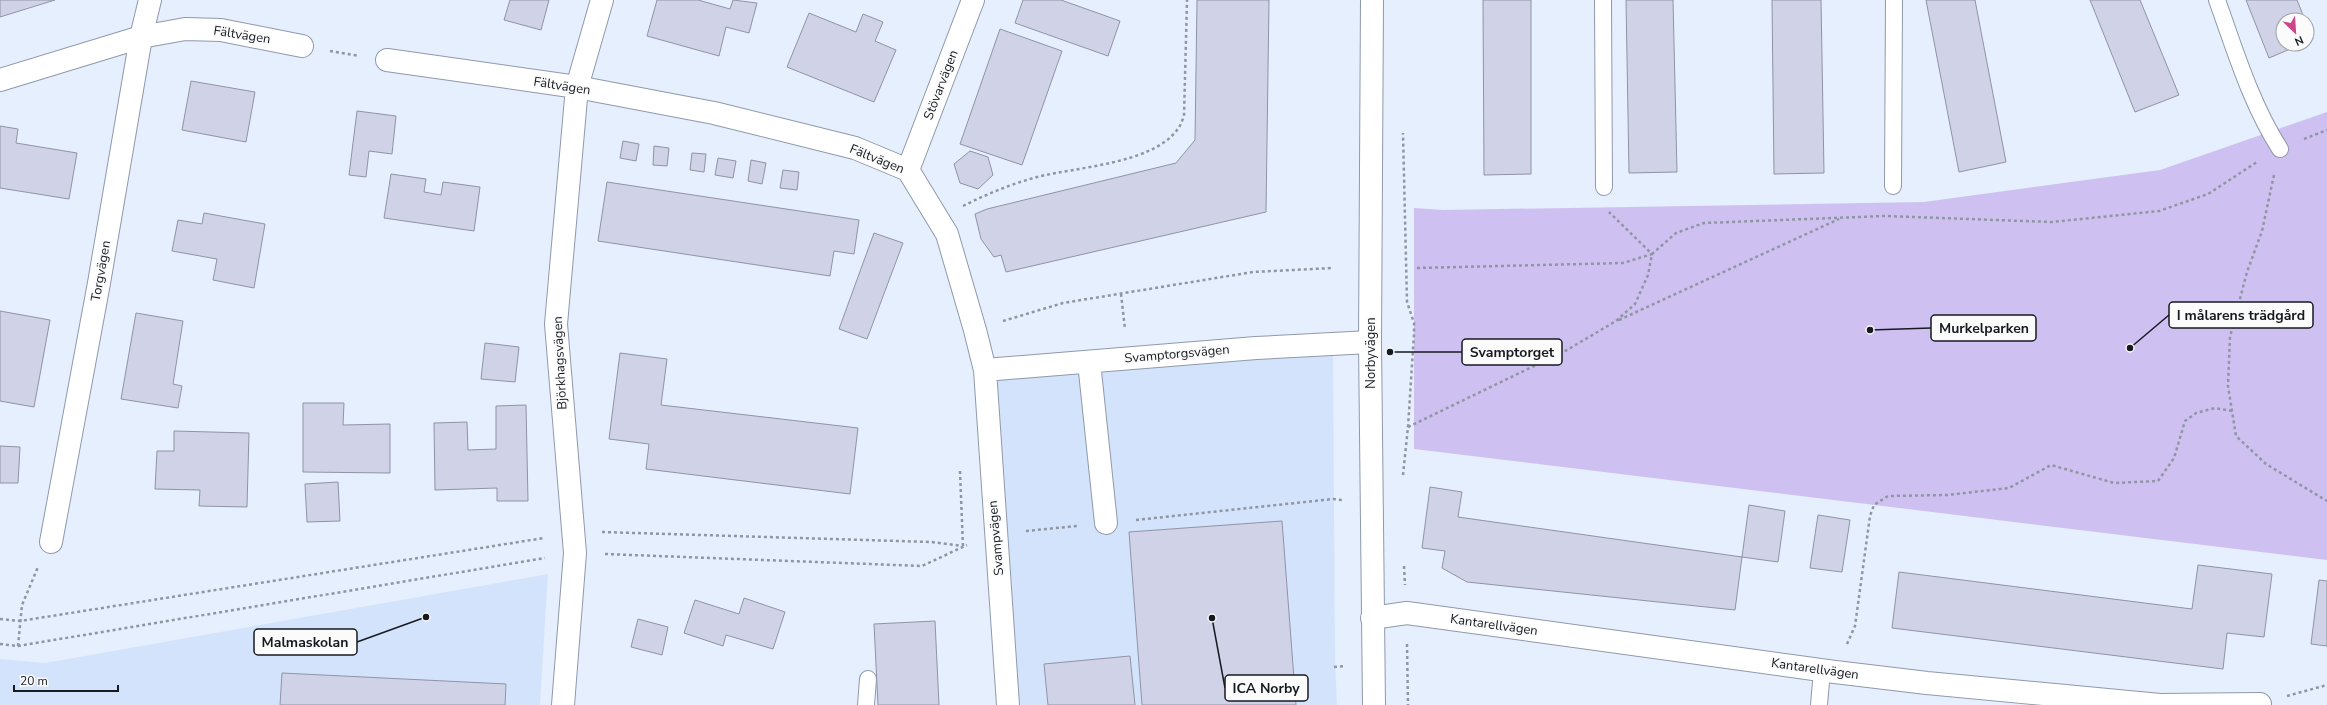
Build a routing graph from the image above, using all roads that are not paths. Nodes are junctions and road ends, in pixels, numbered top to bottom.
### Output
1 (150, 0) edge
2 (602, 0) edge
3 (973, 0) edge
4 (1372, 0) edge
5 (1603, 0) edge
6 (1894, 0) edge
7 (2217, 0) edge
8 (141, 37) junction
9 (302, 46) road end
10 (387, 60) road end
11 (0, 80) edge
12 (577, 87) junction
13 (2280, 149) road end
14 (908, 170) junction
15 (1893, 186) dead end
16 (1604, 187) road end
17 (1370, 342) junction
18 (1090, 362) junction
19 (985, 370) junction
20 (1106, 523) road end
21 (51, 542) road end
22 (1372, 618) junction
23 (1828, 671) junction
24 (868, 679) dead end
25 (2260, 704) road end
26 (563, 705) edge
27 (866, 705) edge
28 (1008, 705) edge
29 (1374, 705) edge
30 (1819, 705) edge

1 - 8 street, Torgvägen
2 - 12 street, Björkhagsvägen
3 - 14 street, Stövarvägen
4 - 17 street, Norbyvägen
5 - 16 lane
6 - 15 lane
7 - 13 lane
8 - 9 street, Fältvägen
8 - 11 street, Fältvägen
8 - 21 street, Torgvägen
10 - 12 street, Fältvägen
12 - 14 street, Fältvägen
12 - 26 street, Björkhagsvägen
14 - 19 street, Fältvägen
17 - 18 street, Svamptorgsvägen
17 - 22 street, Norbyvägen
18 - 19 street, Svamptorgsvägen
18 - 20 street
19 - 28 street, Svampvägen
22 - 23 street, Kantarellvägen
22 - 29 street, Norbyvägen
23 - 25 street, Kantarellvägen
23 - 30 lane
24 - 27 lane

